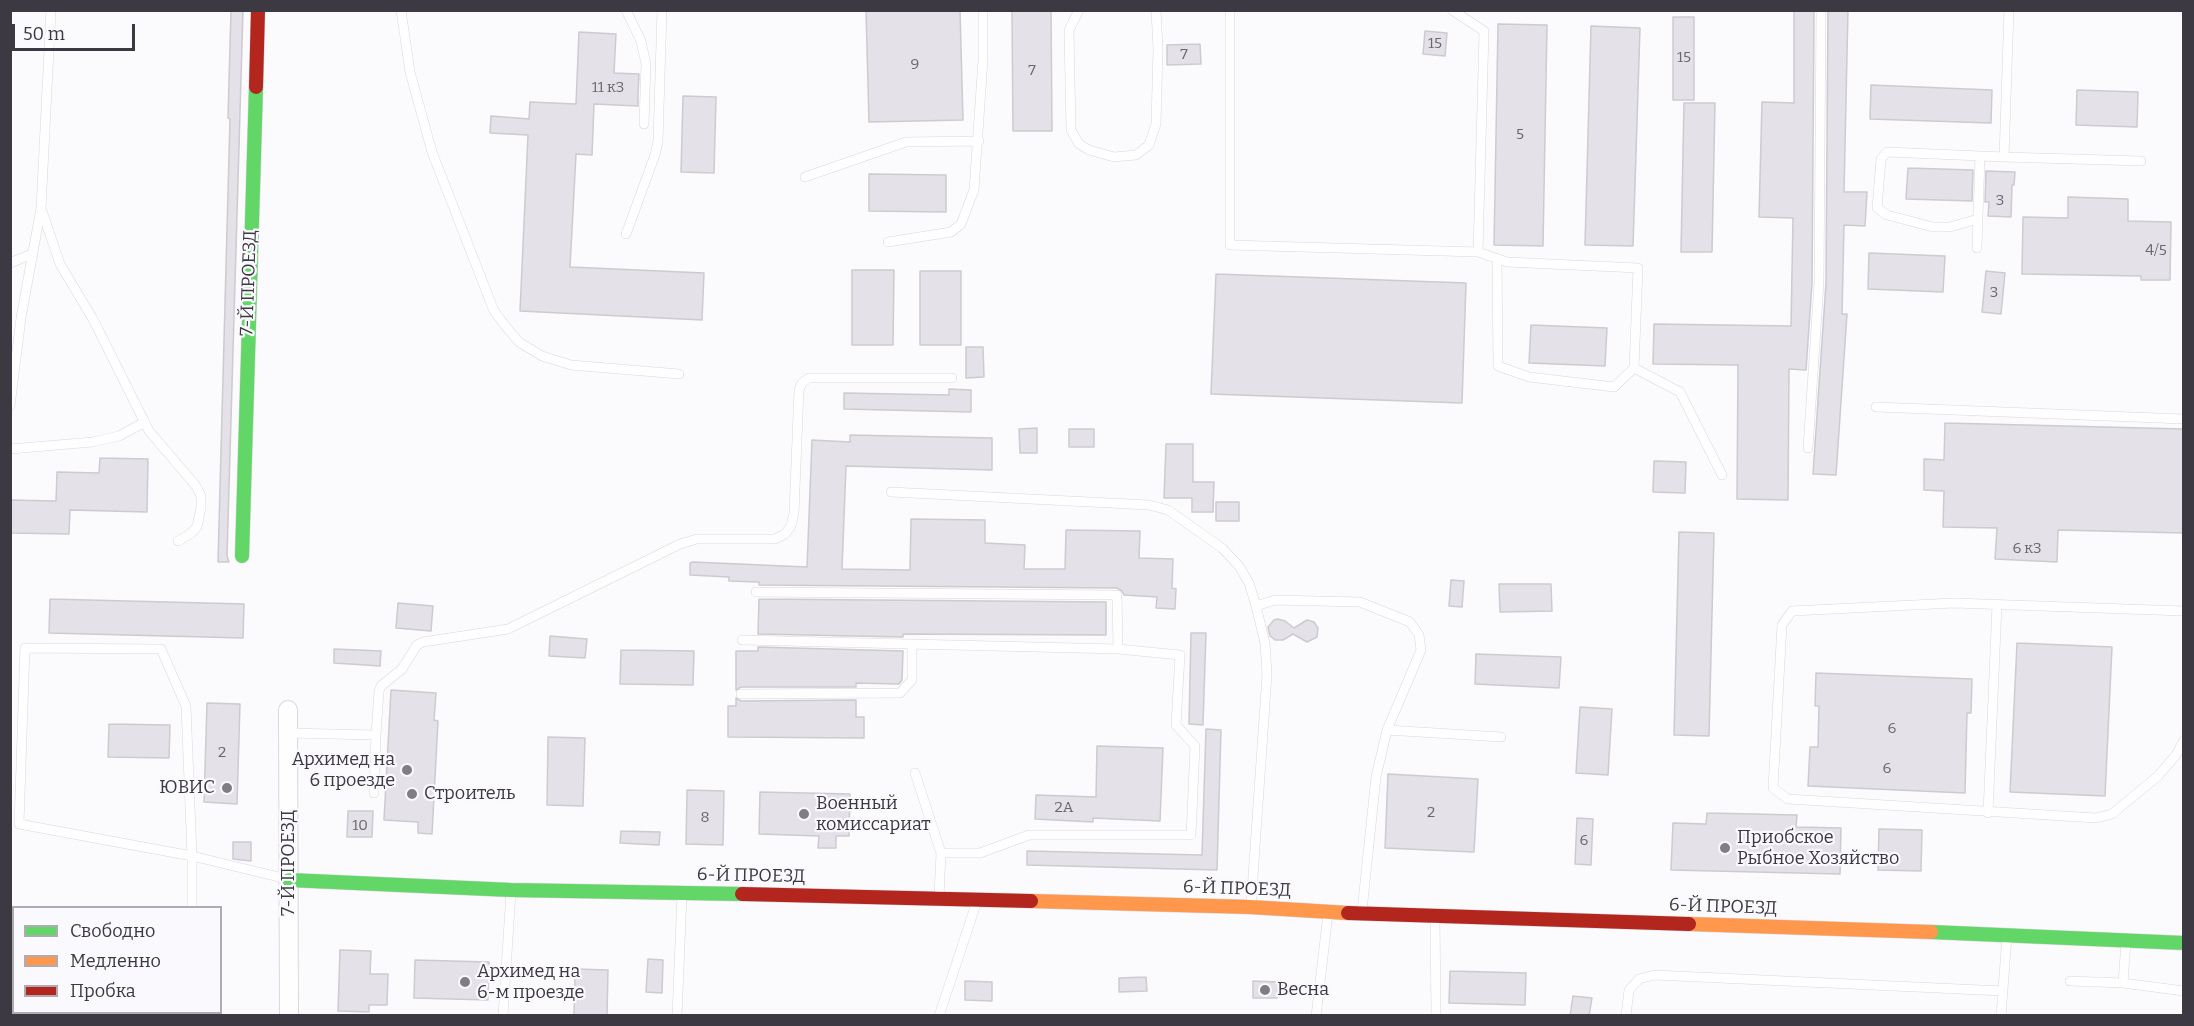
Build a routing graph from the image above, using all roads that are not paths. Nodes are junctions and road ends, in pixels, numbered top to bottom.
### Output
1 (51, 10) edge
2 (258, 10) edge
3 (401, 10) edge
4 (626, 10) edge
5 (662, 10) edge
6 (983, 10) edge
7 (1079, 10) edge
8 (1156, 10) edge
9 (1230, 10) edge
10 (1452, 10) edge
11 (1821, 10) edge
12 (2009, 10) edge
13 (644, 124) dead end
14 (979, 141) junction
15 (1980, 156) junction
16 (2004, 157) junction
17 (2141, 161) dead end
18 (805, 177) dead end
19 (41, 208) junction
20 (1978, 219) junction
21 (627, 234) dead end
22 (888, 242) dead end
23 (1977, 249) dead end
24 (1478, 252) junction
25 (32, 254) junction
26 (1497, 259) junction
27 (10, 264) edge
28 (1635, 368) junction
29 (679, 374) dead end
30 (952, 378) dead end
31 (10, 406) edge
32 (1876, 407) dead end
33 (2184, 419) edge
34 (145, 422) junction
35 (1808, 448) dead end
36 (10, 449) edge
37 (1722, 475) dead end
38 (891, 492) dead end
39 (178, 541) dead end
40 (242, 556) dead end
41 (756, 592) dead end
42 (1997, 605) junction
43 (1256, 606) junction
44 (2184, 611) edge
45 (742, 640) dead end
46 (912, 644) junction
47 (1118, 649) junction
48 (741, 694) dead end
49 (288, 710) dead end
50 (1387, 730) junction
51 (288, 733) junction
52 (376, 735) junction
53 (1501, 737) dead end
54 (2184, 740) edge
55 (915, 773) dead end
56 (374, 793) dead end
57 (1988, 813) junction
58 (941, 853) junction
59 (192, 856) junction
60 (289, 880) junction
61 (511, 890) junction
62 (682, 893) junction
63 (939, 898) junction
64 (978, 899) junction
65 (192, 906) edge
66 (1250, 907) junction
67 (1328, 911) junction
68 (1361, 914) junction
69 (1436, 916) junction
70 (2007, 934) junction
71 (2126, 940) junction
72 (2184, 942) edge
73 (2070, 981) dead end
74 (2123, 983) junction
75 (2184, 991) edge
76 (2002, 992) junction
77 (289, 1016) edge
78 (503, 1016) edge
79 (677, 1016) edge
80 (939, 1016) edge
81 (1316, 1016) edge
82 (1436, 1016) edge
83 (1626, 1016) edge
84 (2001, 1016) edge

1 - 19 lane
2 - 40 street, 7-Й ПРОЕЗД
3 - 29 lane
4 - 13 lane
5 - 21 lane
6 - 14 lane
7 - 8 lane
9 - 24 lane
10 - 24 lane
11 - 35 lane
12 - 16 lane
14 - 18 lane
14 - 22 lane
15 - 16 lane
15 - 20 lane
15 - 20 lane
16 - 17 lane
19 - 25 lane
19 - 34 lane
20 - 23 lane
24 - 26 lane
25 - 27 lane
25 - 31 lane
26 - 28 lane
26 - 28 lane
28 - 37 lane
30 - 52 lane
32 - 33 lane
34 - 36 lane
34 - 39 lane
38 - 43 lane
41 - 47 lane
42 - 44 lane
42 - 57 lane
42 - 57 lane
43 - 50 lane
43 - 66 lane
45 - 46 lane
46 - 47 lane
46 - 48 lane
47 - 58 lane
49 - 51 street, 7-Й ПРОЕЗД
50 - 53 lane
50 - 68 lane
51 - 52 lane
51 - 60 street, 7-Й ПРОЕЗД
52 - 56 lane
54 - 57 lane
55 - 58 lane
58 - 63 lane
59 - 59 lane
59 - 60 lane
59 - 65 lane
60 - 61 street, 6-Й ПРОЕЗД
60 - 77 street, 7-Й ПРОЕЗД
61 - 62 street, 6-Й ПРОЕЗД
61 - 78 lane
62 - 63 street, 6-Й ПРОЕЗД
62 - 79 lane
63 - 64 street, 6-Й ПРОЕЗД
64 - 66 street, 6-Й ПРОЕЗД
64 - 80 lane
66 - 67 street, 6-Й ПРОЕЗД
67 - 68 street, 6-Й ПРОЕЗД
67 - 81 lane
68 - 69 street, 6-Й ПРОЕЗД
69 - 70 street, 6-Й ПРОЕЗД
69 - 82 lane
70 - 71 street, 6-Й ПРОЕЗД
70 - 76 lane
71 - 72 street, 6-Й ПРОЕЗД
71 - 74 lane
73 - 74 lane
74 - 75 lane
76 - 83 lane
76 - 84 lane

